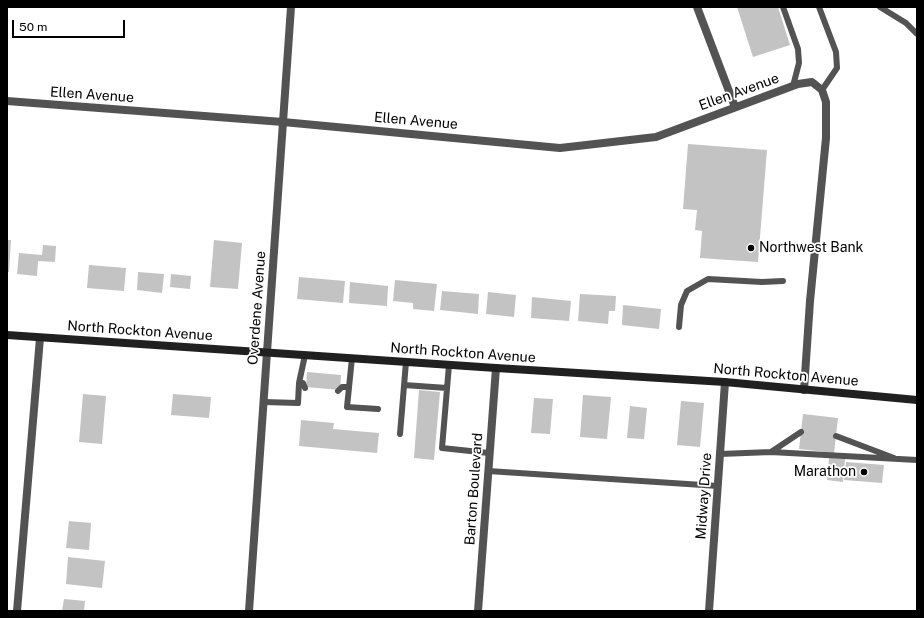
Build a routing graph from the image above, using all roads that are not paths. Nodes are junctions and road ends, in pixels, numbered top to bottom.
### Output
1 (291, 7) edge
2 (698, 7) edge
3 (783, 7) edge
4 (819, 7) edge
5 (880, 7) edge
6 (917, 34) edge
7 (793, 86) junction
8 (822, 90) junction
9 (7, 101) edge
10 (735, 108) junction
11 (283, 122) junction
12 (783, 280) dead end
13 (679, 327) dead end
14 (7, 335) edge
15 (40, 338) junction
16 (268, 353) junction
17 (305, 355) junction
18 (352, 358) junction
19 (406, 362) junction
20 (449, 365) junction
21 (496, 368) junction
22 (725, 382) junction
23 (404, 385) junction
24 (340, 386) dead end
25 (349, 387) junction
26 (447, 388) junction
27 (804, 390) junction
28 (917, 400) edge
29 (264, 402) junction
30 (378, 409) dead end
31 (801, 432) dead end
32 (400, 434) dead end
33 (836, 436) dead end
34 (771, 452) junction
35 (489, 453) junction
36 (720, 454) junction
37 (900, 460) junction
38 (917, 460) edge
39 (488, 471) junction
40 (718, 486) junction
41 (17, 611) edge
42 (249, 611) edge
43 (478, 611) edge
44 (709, 611) edge

1 - 11 street, Overdene Avenue
2 - 10 street
3 - 7 lane
4 - 8 lane
5 - 6 lane
7 - 8 street, Ellen Avenue
7 - 10 street, Ellen Avenue
8 - 27 street
9 - 11 street, Ellen Avenue
10 - 11 street, Ellen Avenue
11 - 16 street, Overdene Avenue
12 - 13 lane
14 - 15 main road, North Rockton Avenue
15 - 16 main road, North Rockton Avenue
15 - 41 street
16 - 17 main road, North Rockton Avenue
16 - 29 street, Overdene Avenue
17 - 18 main road, North Rockton Avenue
17 - 29 lane
18 - 19 main road, North Rockton Avenue
18 - 25 lane
19 - 20 main road, North Rockton Avenue
19 - 23 lane
20 - 21 main road, North Rockton Avenue
20 - 26 lane
21 - 22 main road, North Rockton Avenue
21 - 35 street, Barton Boulevard
22 - 27 main road, North Rockton Avenue
22 - 36 street, Midway Drive
23 - 26 lane
23 - 32 lane
24 - 25 lane
25 - 30 lane
26 - 35 lane
27 - 28 main road, North Rockton Avenue
29 - 42 street, Overdene Avenue
31 - 34 lane
33 - 37 lane
34 - 36 lane
34 - 37 lane
35 - 39 street, Barton Boulevard
36 - 40 street, Midway Drive
37 - 38 lane
39 - 40 lane
39 - 43 street, Barton Boulevard
40 - 44 street, Midway Drive

